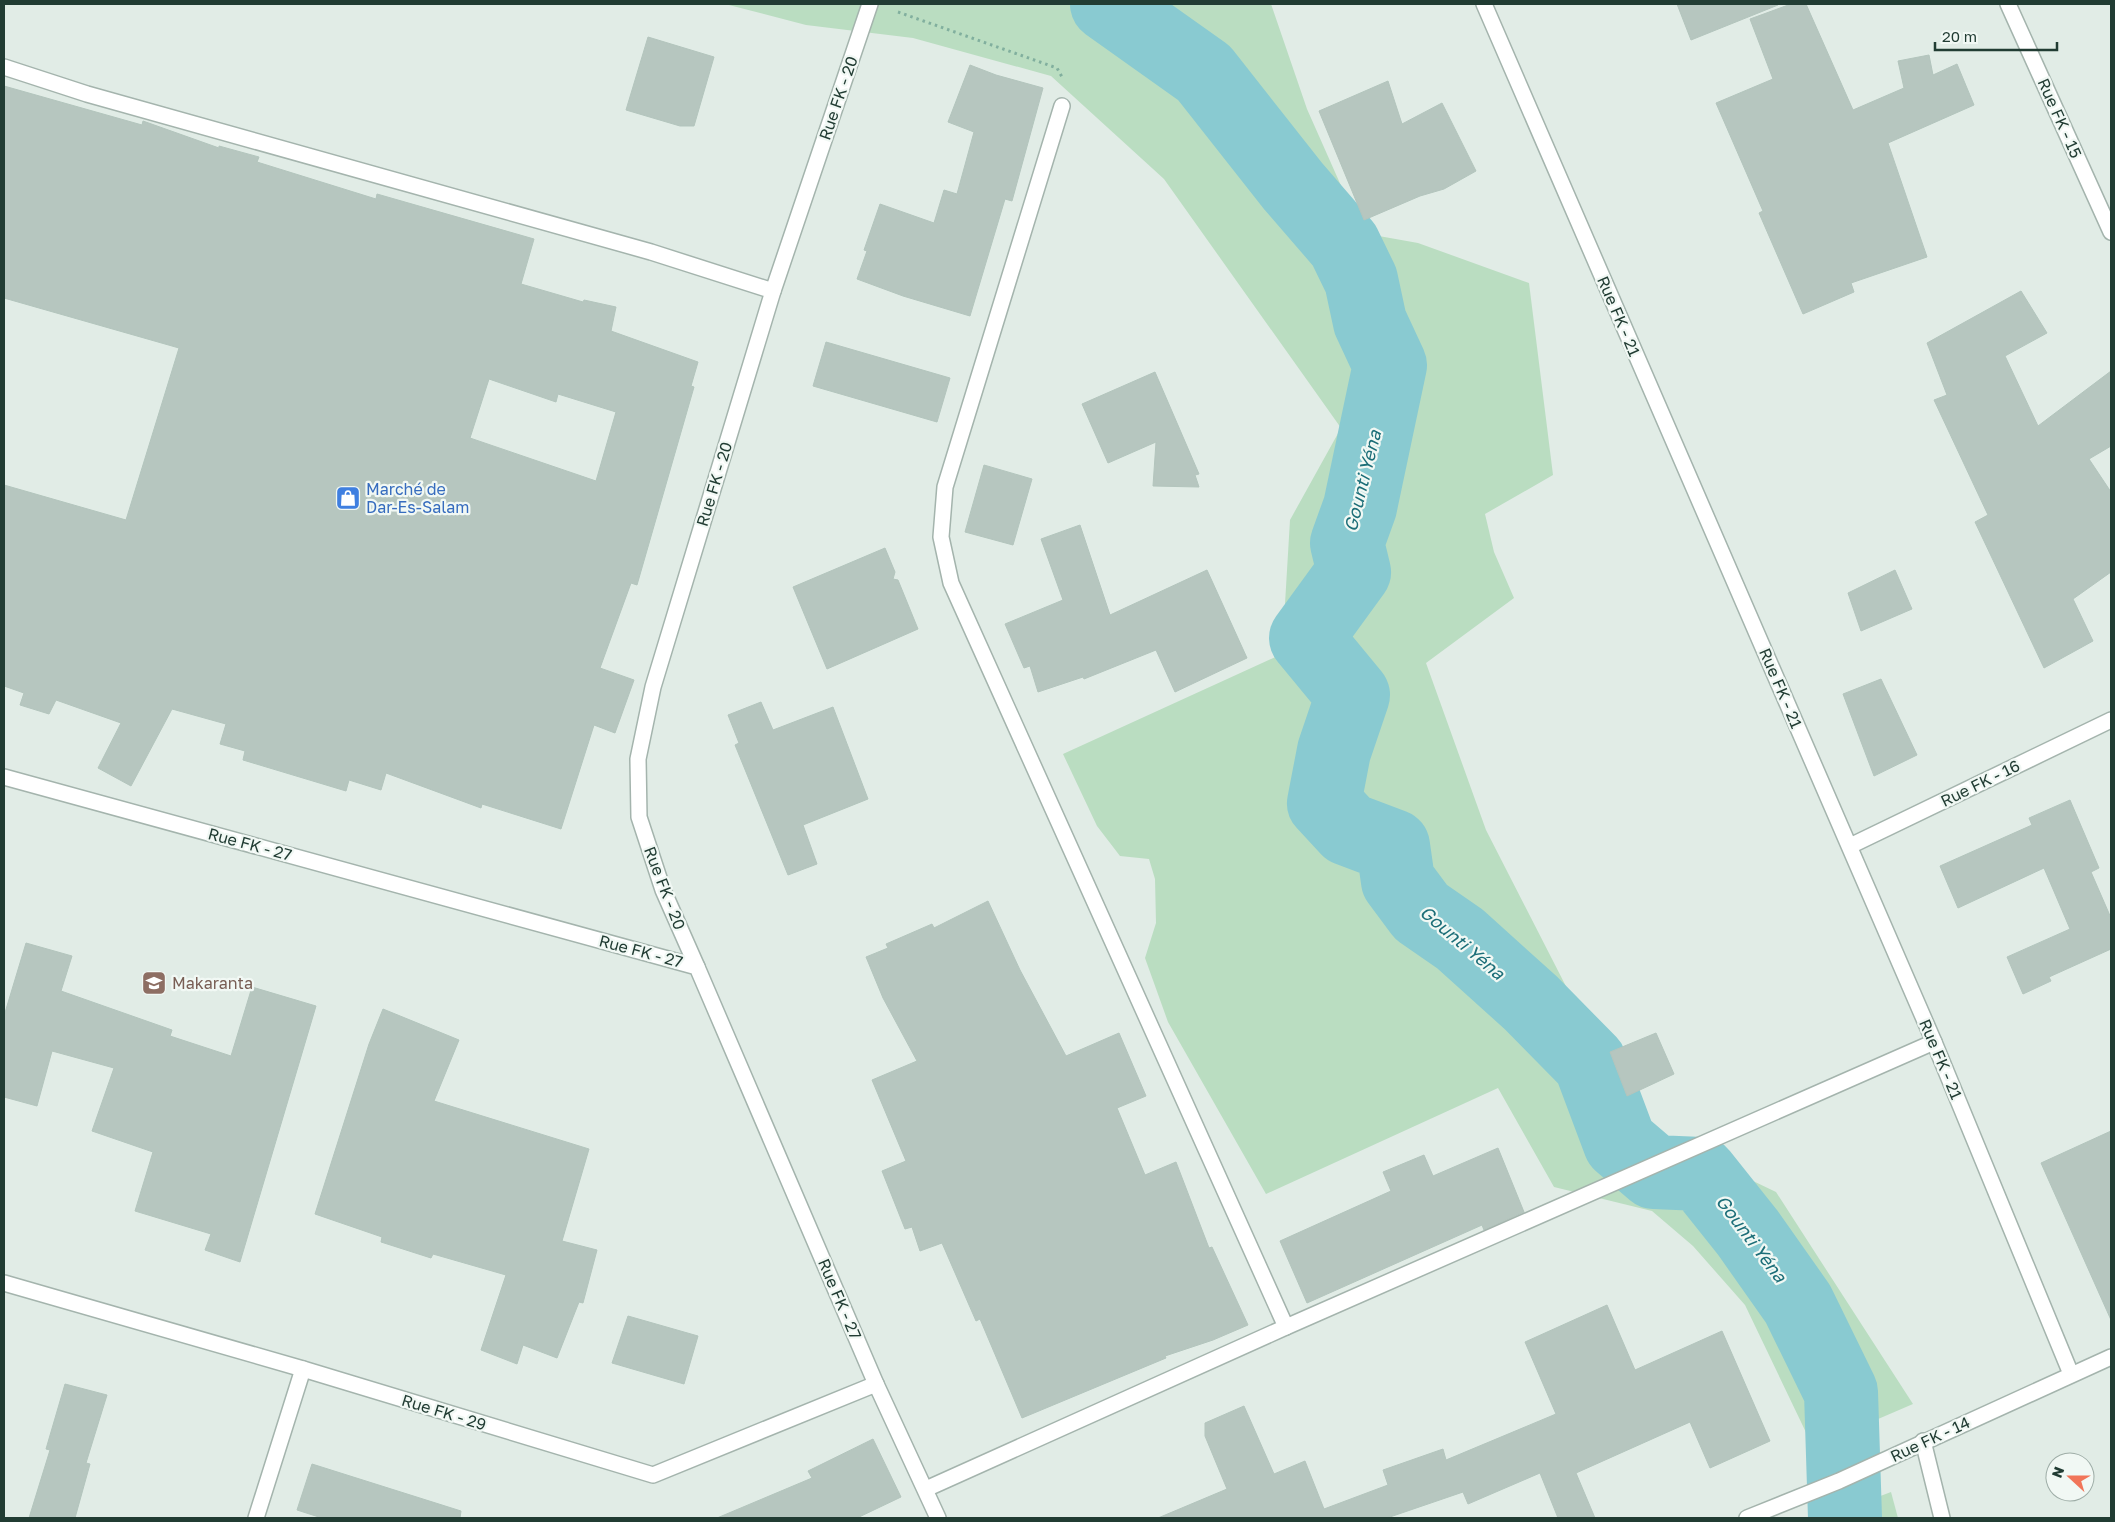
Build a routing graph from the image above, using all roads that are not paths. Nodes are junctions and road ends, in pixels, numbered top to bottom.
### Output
1 (870, 4) edge
2 (1484, 4) edge
3 (2008, 4) edge
4 (4, 67) edge
5 (1062, 106) road end
6 (2111, 232) edge
7 (773, 290) junction
8 (2111, 720) edge
9 (4, 777) edge
10 (1850, 846) junction
11 (697, 966) junction
12 (1934, 1042) junction
13 (4, 1283) edge
14 (1286, 1327) junction
15 (2111, 1357) edge
16 (303, 1369) junction
17 (2071, 1374) junction
18 (876, 1384) junction
19 (1923, 1441) junction
20 (926, 1488) junction
21 (256, 1518) edge
22 (938, 1518) edge
23 (1747, 1518) edge
24 (1942, 1518) edge

1 - 7 street, Rue FK - 20
2 - 10 street, Rue FK - 21
3 - 6 street, Rue FK - 15
4 - 7 street
5 - 14 street
7 - 11 street, Rue FK - 20
8 - 10 street, Rue FK - 16
9 - 11 street, Rue FK - 27
10 - 12 street, Rue FK - 21
11 - 18 street, Rue FK - 27
12 - 14 street
12 - 17 street, Rue FK - 21
13 - 16 street, Rue FK - 29
14 - 20 street
15 - 17 street, Rue FK - 14
16 - 18 street, Rue FK - 29
16 - 21 street
17 - 19 street, Rue FK - 14
18 - 20 street, Rue FK - 27
19 - 23 street, Rue FK - 14
19 - 24 street
20 - 22 street, Rue FK - 27

